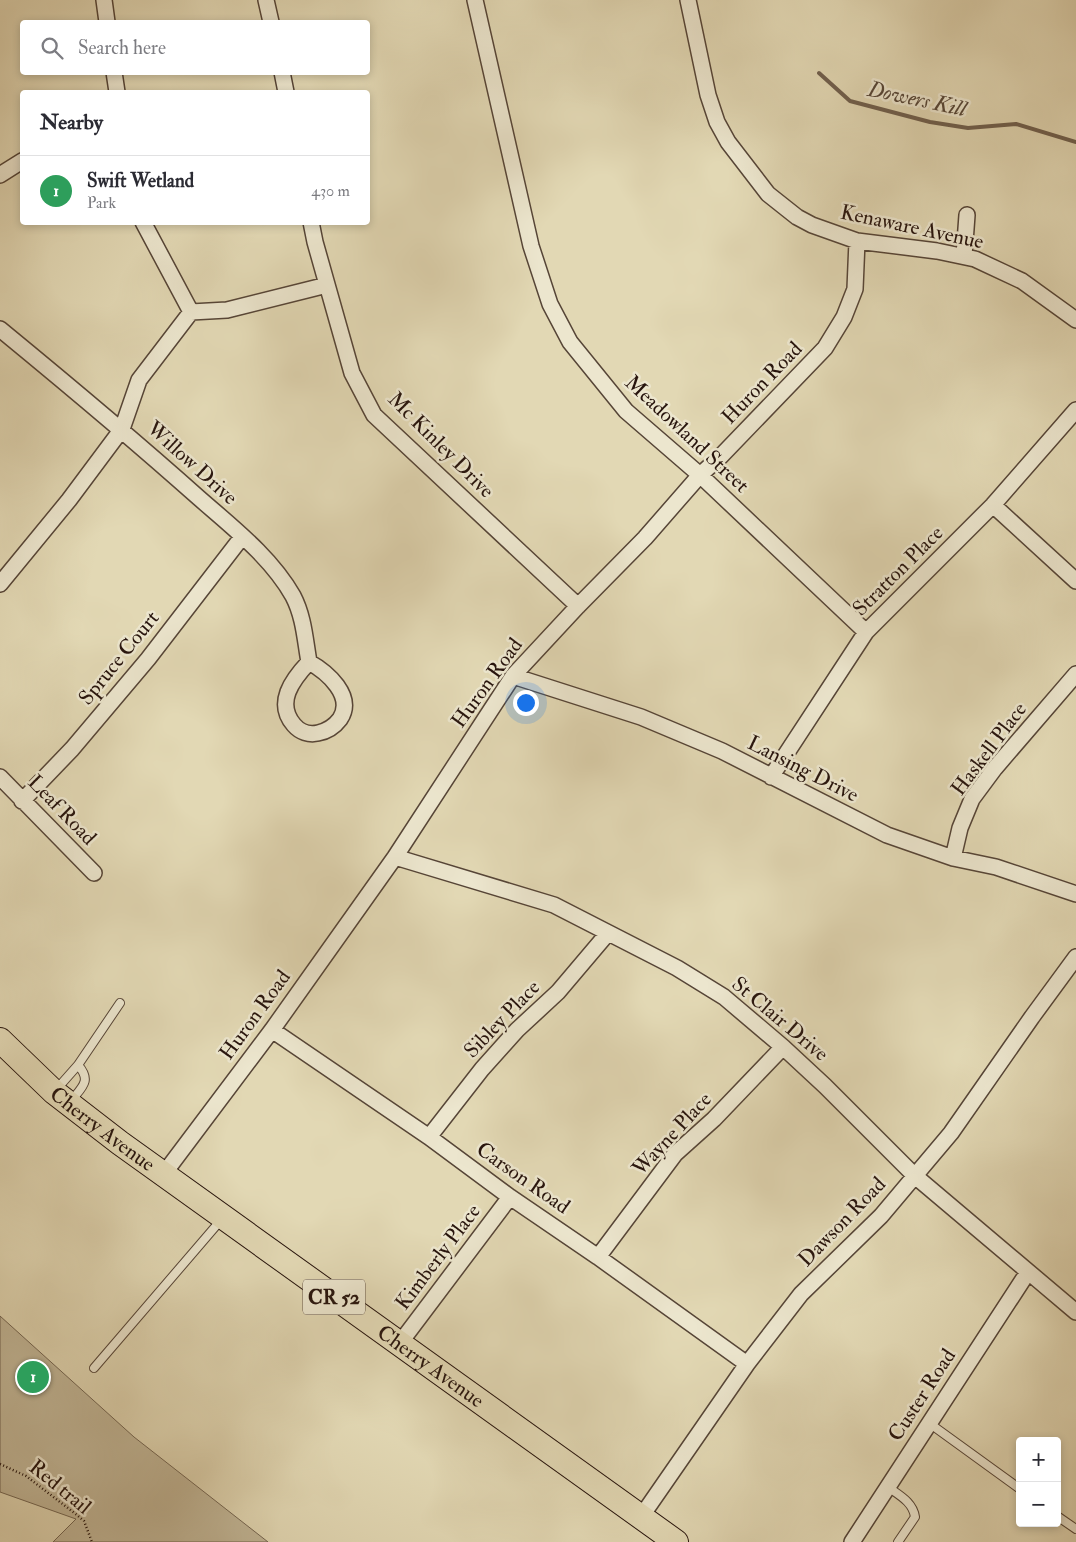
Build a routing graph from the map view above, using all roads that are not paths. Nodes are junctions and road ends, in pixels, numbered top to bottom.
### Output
1 (104, 0) edge
2 (266, 0) edge
3 (475, 0) edge
4 (688, 0) edge
5 (107, 20) edge
6 (271, 20) edge
7 (114, 75) edge
8 (283, 75) edge
9 (117, 90) edge
10 (286, 90) edge
11 (20, 162) edge
12 (0, 175) edge
13 (967, 215) dead end
14 (145, 225) edge
15 (312, 225) edge
16 (857, 241) junction
17 (964, 256) junction
18 (327, 285) junction
19 (191, 312) junction
20 (1076, 320) edge
21 (0, 329) edge
22 (1076, 410) edge
23 (122, 429) junction
24 (700, 475) junction
25 (993, 505) junction
26 (242, 537) junction
27 (1076, 581) edge
28 (0, 584) edge
29 (578, 606) junction
30 (866, 632) junction
31 (309, 662) junction
32 (1076, 674) edge
33 (514, 676) junction
34 (0, 777) edge
35 (771, 777) junction
36 (22, 801) junction
37 (395, 857) junction
38 (953, 858) junction
39 (94, 873) dead end
40 (1076, 894) edge
41 (608, 933) junction
42 (1076, 957) edge
43 (120, 1002) dead end
44 (272, 1030) junction
45 (0, 1040) edge
46 (783, 1047) junction
47 (78, 1065) junction
48 (61, 1098) junction
49 (429, 1137) junction
50 (163, 1175) junction
51 (915, 1176) junction
52 (510, 1197) junction
53 (223, 1217) junction
54 (598, 1257) junction
55 (1028, 1272) junction
56 (1076, 1312) edge
57 (400, 1343) junction
58 (746, 1364) junction
59 (94, 1368) dead end
60 (929, 1423) junction
61 (1016, 1486) edge
62 (888, 1487) junction
63 (641, 1518) junction
64 (1061, 1519) edge
65 (1076, 1529) edge
66 (676, 1542) edge
67 (852, 1542) edge
68 (898, 1542) edge

1 - 5 street
2 - 6 street
3 - 24 street, Meadowland Street
4 - 16 street, Kenaware Avenue
7 - 9 street
8 - 10 street
11 - 12 street
13 - 17 street
14 - 19 street
15 - 18 street, Mc Kinley Drive
16 - 17 street, Kenaware Avenue
16 - 24 street, Huron Road
17 - 20 street, Kenaware Avenue
18 - 19 street
18 - 29 street, Mc Kinley Drive
19 - 23 street
21 - 23 street, Willow Drive
22 - 25 street, Stratton Place
23 - 26 street, Willow Drive
23 - 28 street
24 - 29 street, Huron Road
24 - 30 street, Meadowland Street
25 - 27 street
25 - 30 street, Stratton Place
26 - 31 street, Willow Drive
26 - 36 street, Spruce Court
29 - 33 street, Huron Road
30 - 35 street, Stratton Place
31 - 31 street
32 - 38 street, Haskell Place
33 - 35 street, Lansing Drive
33 - 37 street, Huron Road
34 - 36 street, Leaf Road
35 - 38 street, Lansing Drive
36 - 39 street, Leaf Road
37 - 41 street, St Clair Drive
37 - 44 street, Huron Road
38 - 40 street, Lansing Drive
41 - 46 street, St Clair Drive
41 - 49 street, Sibley Place
42 - 51 street, Dawson Road
43 - 47 lane
44 - 49 street, Carson Road
44 - 50 street, Huron Road
45 - 48 main road, Cherry Avenue / CR 52
46 - 51 street, St Clair Drive
46 - 54 street, Wayne Place
47 - 48 lane
47 - 48 lane
48 - 50 main road, Cherry Avenue / CR 52
49 - 52 street, Carson Road
50 - 53 main road, Cherry Avenue / CR 52
51 - 55 street, St Clair Drive
51 - 58 street, Dawson Road
52 - 54 street, Carson Road
52 - 57 street, Kimberly Place
53 - 57 main road, Cherry Avenue / CR 52
53 - 59 lane
54 - 58 street, Carson Road
55 - 56 street, St Clair Drive
55 - 60 street, Custer Road
57 - 63 main road, Cherry Avenue / CR 52
58 - 63 street, Dawson Road
60 - 61 lane
60 - 62 street, Custer Road
62 - 67 street, Custer Road
62 - 68 lane
63 - 66 main road, Cherry Avenue / CR 52
64 - 65 lane

